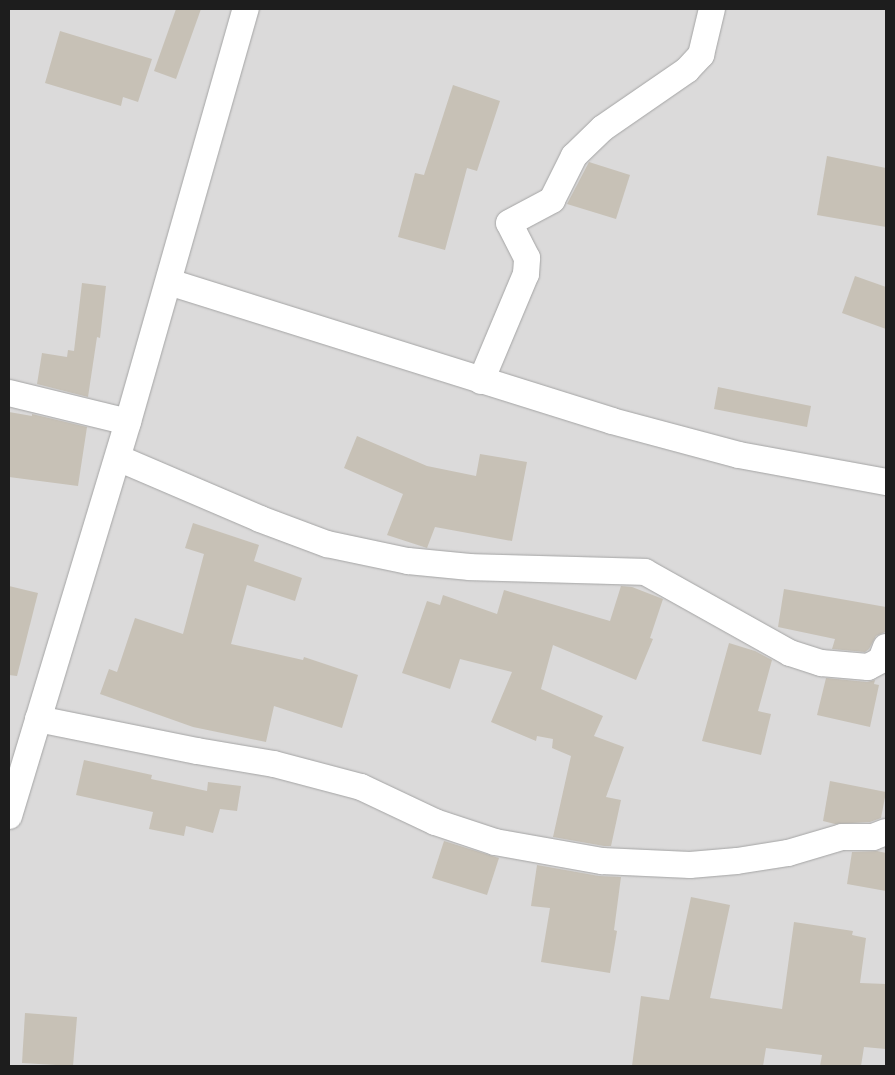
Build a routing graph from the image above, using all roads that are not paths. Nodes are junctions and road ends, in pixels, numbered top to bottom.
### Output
1 (246, 9) edge
2 (712, 9) edge
3 (169, 282) junction
4 (481, 381) junction
5 (9, 393) edge
6 (128, 422) junction
7 (118, 458) junction
8 (886, 482) edge
9 (886, 647) edge
10 (38, 719) junction
11 (9, 816) edge
12 (886, 832) edge

1 - 3 street
2 - 4 street
3 - 4 street
3 - 6 street
4 - 8 street
5 - 6 street
6 - 7 street
7 - 9 street
7 - 10 street
10 - 11 street
10 - 12 street

